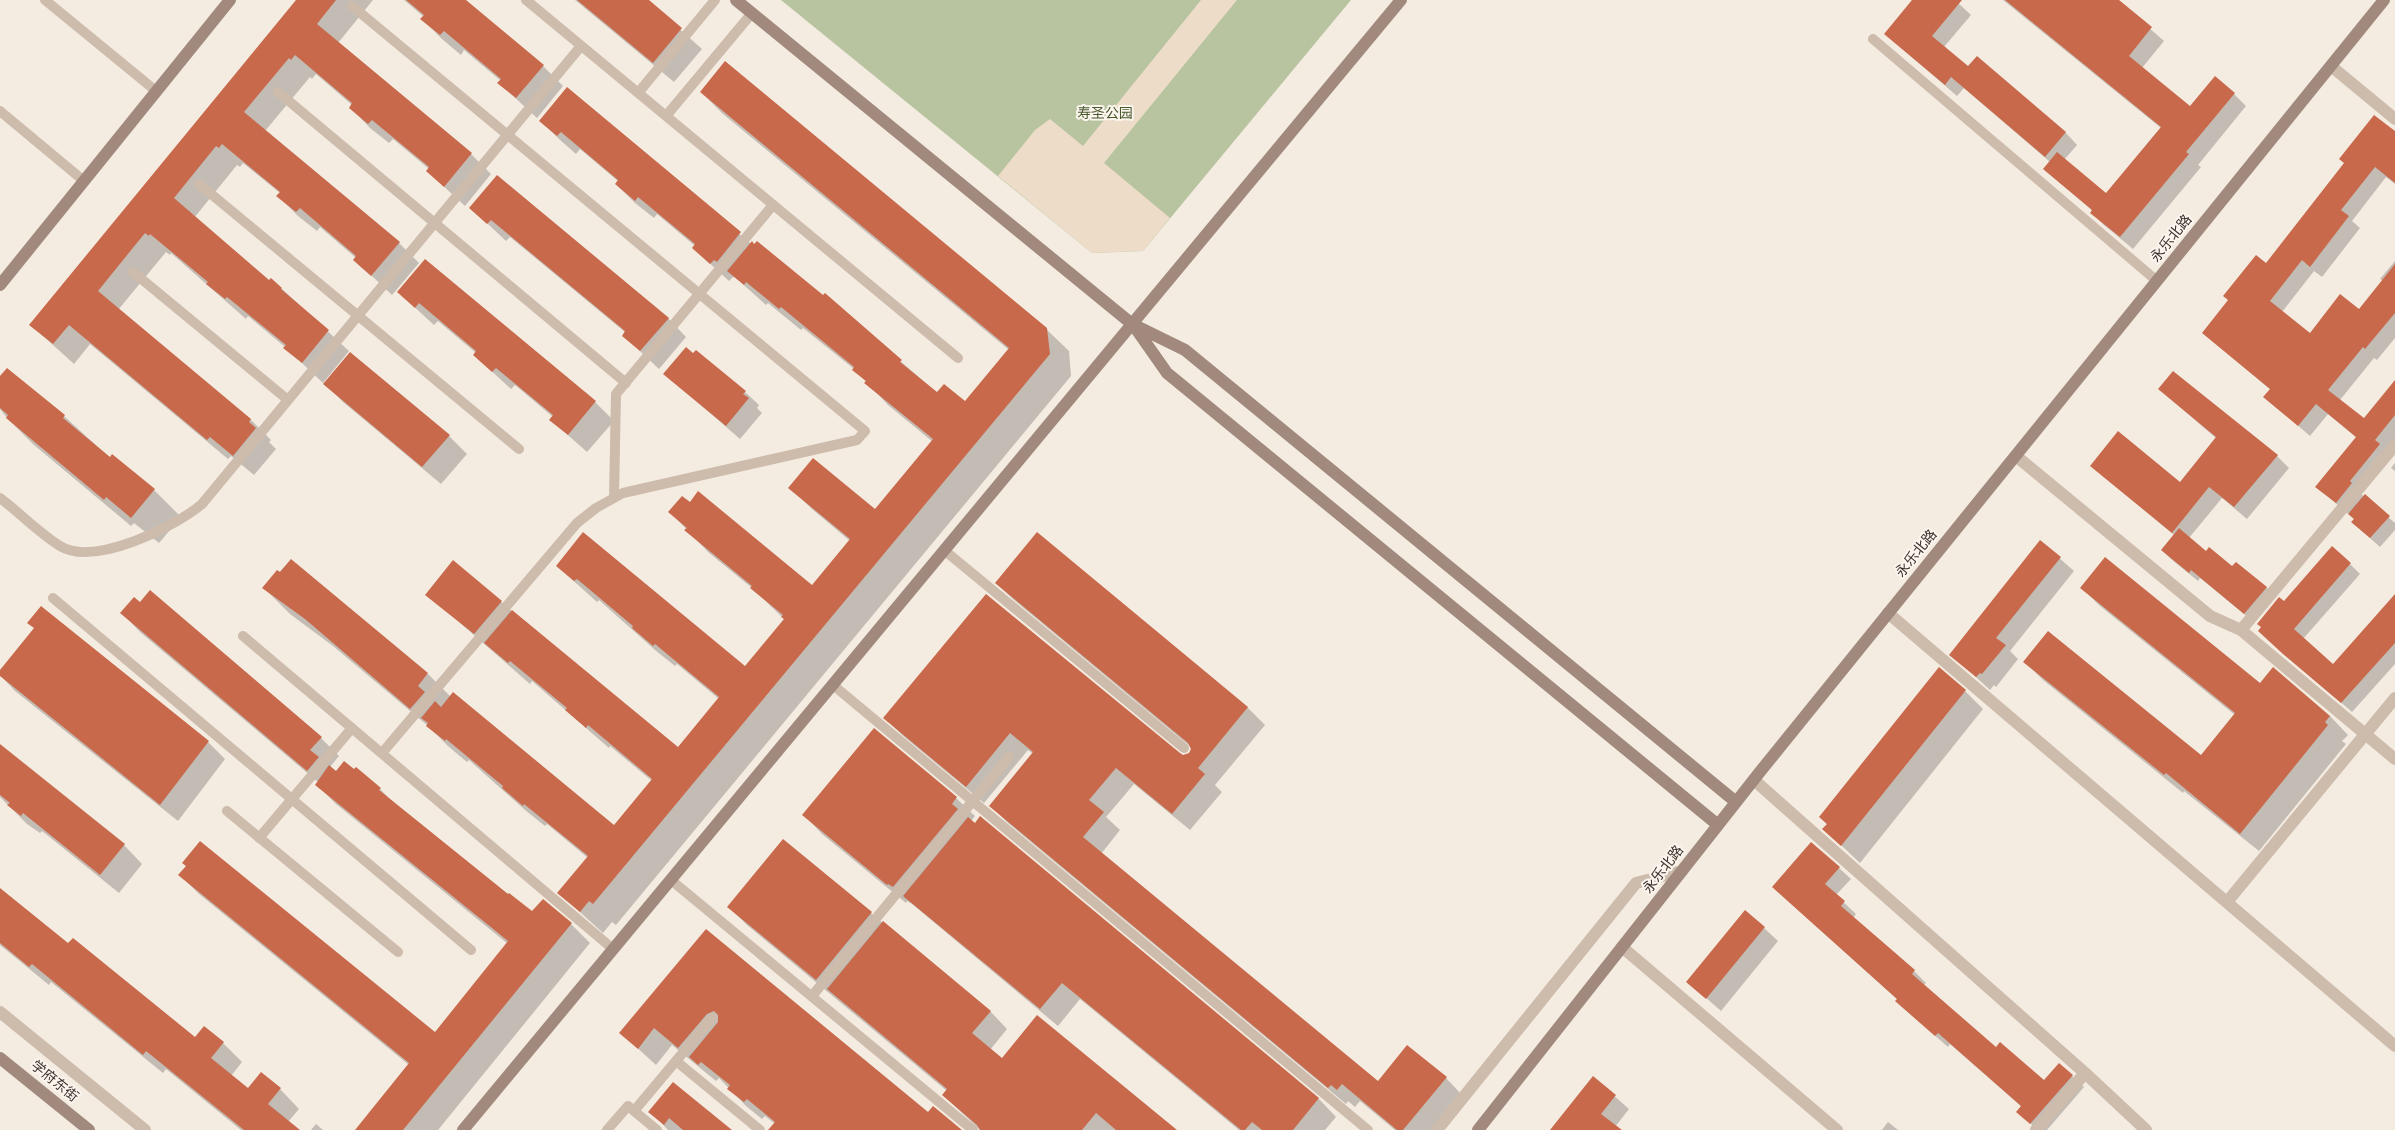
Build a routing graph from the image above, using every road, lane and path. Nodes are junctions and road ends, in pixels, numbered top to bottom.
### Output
1 (45, 0) edge
2 (230, 0) edge
3 (526, 0) edge
4 (715, 0) edge
5 (736, 0) edge
6 (1401, 0) edge
7 (2384, 0) edge
8 (352, 6) dead end
9 (752, 13) junction
10 (1873, 39) dead end
11 (581, 46) junction
12 (2331, 66) junction
13 (156, 91) junction
14 (278, 92) dead end
15 (638, 93) junction
16 (0, 111) edge
17 (666, 116) junction
18 (2395, 119) edge
19 (508, 135) junction
20 (84, 181) junction
21 (199, 184) dead end
22 (773, 205) junction
23 (435, 223) junction
24 (133, 272) dead end
25 (2156, 282) junction
26 (0, 285) edge
27 (700, 294) junction
28 (358, 316) junction
29 (1132, 324) junction
30 (958, 358) dead end
31 (626, 383) junction
32 (288, 400) junction
33 (2395, 445) edge
34 (519, 449) dead end
35 (2016, 456) junction
36 (614, 497) junction
37 (0, 498) edge
38 (944, 550) junction
39 (54, 598) dead end
40 (1888, 613) junction
41 (2241, 630) junction
42 (243, 636) dead end
43 (833, 684) junction
44 (2395, 698) edge
45 (352, 728) junction
46 (2365, 734) junction
47 (1184, 748) dead end
48 (382, 753) junction
49 (1010, 757) dead end
50 (2395, 759) edge
51 (1754, 780) junction
52 (292, 799) junction
53 (973, 801) junction
54 (1736, 802) junction
55 (227, 811) dead end
56 (1718, 825) junction
57 (259, 838) junction
58 (1682, 871) junction
59 (670, 880) junction
60 (2226, 902) junction
61 (1622, 948) junction
62 (613, 949) junction
63 (470, 950) dead end
64 (398, 952) dead end
65 (812, 996) junction
66 (0, 1012) edge
67 (712, 1018) dead end
68 (2395, 1046) edge
69 (0, 1058) edge
70 (676, 1061) junction
71 (2085, 1073) junction
72 (634, 1111) junction
73 (89, 1130) edge
74 (145, 1130) edge
75 (463, 1130) edge
76 (607, 1130) edge
77 (657, 1130) edge
78 (760, 1130) edge
79 (973, 1130) edge
80 (1368, 1130) edge
81 (1437, 1130) edge
82 (1478, 1130) edge
83 (1837, 1130) edge
84 (2036, 1130) edge
85 (2146, 1130) edge

1 - 13 lane
2 - 13 street
3 - 11 lane
4 - 15 lane
5 - 9 street
6 - 29 street
7 - 12 street, 永乐北路
8 - 19 lane
9 - 17 lane
9 - 29 street
10 - 25 lane
11 - 15 lane
11 - 19 lane
12 - 18 street
12 - 25 street, 永乐北路
13 - 20 street
14 - 23 lane
15 - 17 lane
16 - 20 lane
17 - 22 lane
19 - 23 lane
19 - 27 lane
20 - 26 street
21 - 28 lane
22 - 27 lane
22 - 30 lane
23 - 28 lane
23 - 31 lane
24 - 32 lane
25 - 35 street, 永乐北路
27 - 31 lane
27 - 36 lane
28 - 32 lane
28 - 34 lane
29 - 38 street
29 - 54 street
29 - 56 street
31 - 36 lane
32 - 37 lane
33 - 41 street
35 - 40 street, 永乐北路
35 - 41 street
36 - 48 lane
38 - 43 street
38 - 47 lane
39 - 52 lane
40 - 51 street, 永乐北路
40 - 60 street
41 - 46 street
42 - 45 lane
43 - 53 lane
43 - 59 street
44 - 46 street
45 - 48 lane
45 - 52 lane
46 - 50 street
46 - 60 street
48 - 62 lane
49 - 53 lane
51 - 54 street, 永乐北路
51 - 71 street
52 - 57 lane
52 - 63 lane
53 - 65 lane
53 - 80 lane
54 - 56 street, 永乐北路
55 - 57 lane
56 - 58 street, 永乐北路
57 - 64 lane
58 - 61 street, 永乐北路
58 - 81 street
59 - 62 street
59 - 65 lane
60 - 68 street
61 - 82 street, 永乐北路
61 - 83 street
62 - 75 street
65 - 79 lane
66 - 74 street
67 - 70 lane
69 - 73 street, 学府东街
70 - 72 lane
70 - 78 lane
71 - 84 street
71 - 85 street
72 - 76 lane
72 - 77 lane

